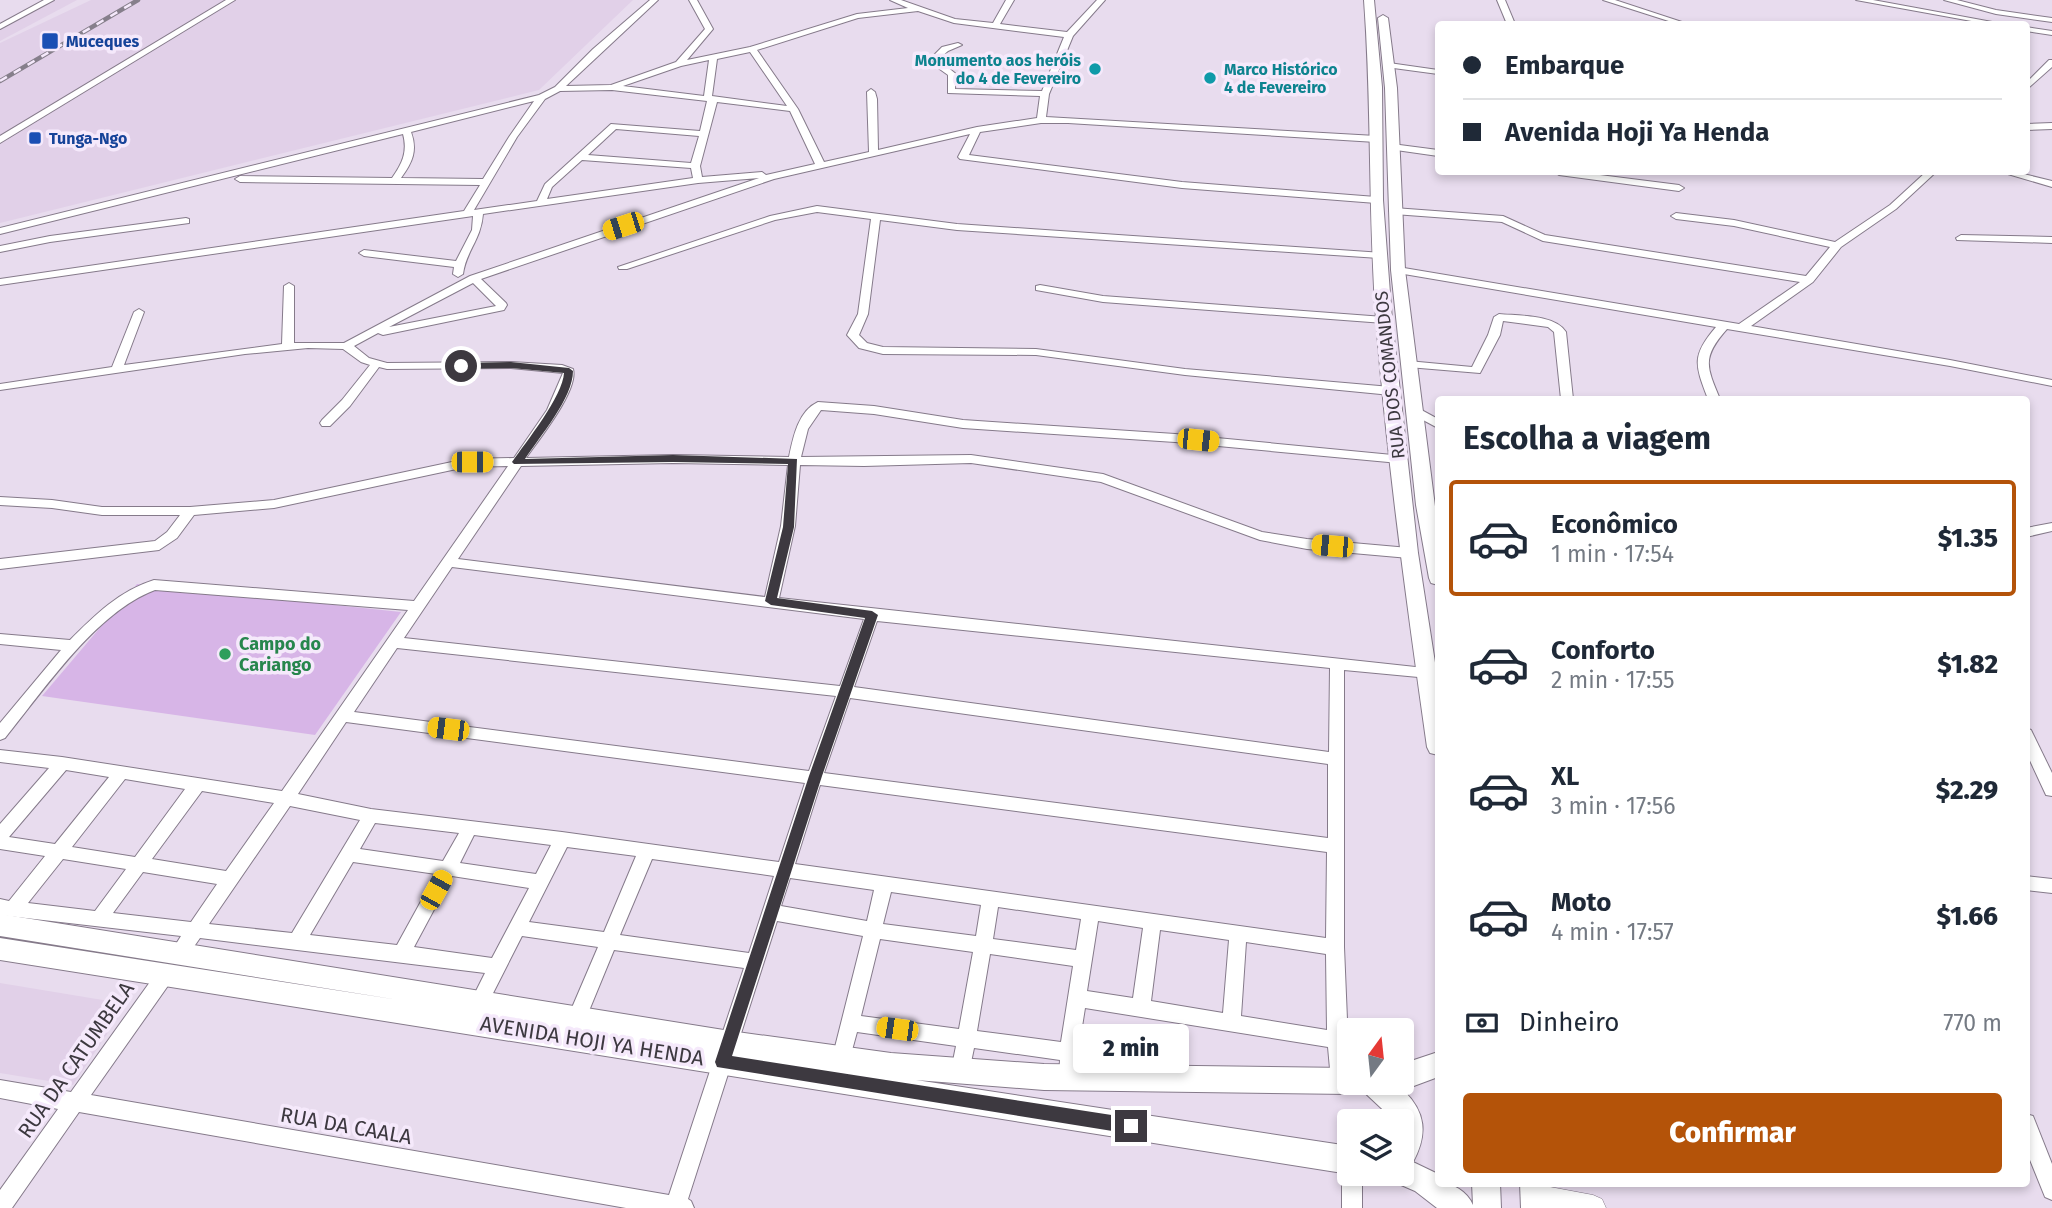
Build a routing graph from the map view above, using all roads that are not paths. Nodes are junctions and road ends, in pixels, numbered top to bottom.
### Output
1 (50, 0) edge
2 (231, 0) edge
3 (654, 0) edge
4 (693, 0) edge
5 (894, 0) edge
6 (1010, 0) edge
7 (1101, 0) edge
8 (1369, 0) edge
9 (1380, 0) edge
10 (1501, 0) edge
11 (1607, 0) edge
12 (1860, 0) edge
13 (1948, 0) edge
14 (916, 9) junction
15 (0, 13) edge
16 (23, 15) junction
17 (2052, 20) edge
18 (1510, 21) edge
19 (1674, 21) edge
20 (1967, 21) edge
21 (0, 27) edge
22 (995, 27) junction
23 (2030, 30) edge
24 (2052, 33) edge
25 (1069, 35) junction
26 (958, 45) dead end
27 (752, 48) junction
28 (713, 57) junction
29 (2052, 62) edge
30 (679, 64) junction
31 (1389, 65) junction
32 (1435, 72) edge
33 (2030, 84) edge
34 (612, 87) junction
35 (558, 89) junction
36 (871, 92) dead end
37 (1045, 93) junction
38 (542, 97) junction
39 (711, 100) junction
40 (794, 109) junction
41 (1041, 120) junction
42 (2052, 126) edge
43 (2030, 127) edge
44 (977, 130) junction
45 (407, 131) junction
46 (703, 134) junction
47 (1376, 139) junction
48 (0, 140) edge
49 (1392, 147) junction
50 (874, 152) junction
51 (1435, 153) edge
52 (580, 157) junction
53 (695, 166) junction
54 (820, 166) junction
55 (1582, 175) edge
56 (1928, 175) edge
57 (2018, 175) edge
58 (771, 177) junction
59 (218, 179) junction
60 (395, 180) junction
61 (698, 180) junction
62 (488, 181) junction
63 (2052, 184) edge
64 (1679, 188) dead end
65 (1376, 200) junction
66 (541, 203) junction
67 (1394, 211) junction
68 (478, 213) junction
69 (467, 214) junction
70 (876, 216) junction
71 (1676, 216) dead end
72 (186, 221) dead end
73 (0, 232) edge
74 (1961, 238) dead end
75 (2052, 240) edge
76 (1837, 245) junction
77 (0, 249) edge
78 (363, 253) dead end
79 (1378, 256) junction
80 (459, 265) junction
81 (623, 267) dead end
82 (1398, 270) junction
83 (474, 278) junction
84 (1809, 280) junction
85 (0, 282) edge
86 (462, 283) junction
87 (289, 286) dead end
88 (1040, 288) dead end
89 (139, 312) dead end
90 (1384, 320) junction
91 (1724, 325) junction
92 (1742, 327) junction
93 (371, 334) junction
94 (346, 345) junction
95 (288, 346) junction
96 (376, 364) junction
97 (1408, 364) junction
98 (117, 368) junction
99 (2052, 383) edge
100 (0, 387) edge
101 (1391, 391) junction
102 (1567, 396) edge
103 (1713, 396) edge
104 (1414, 410) junction
105 (1435, 422) edge
106 (326, 423) dead end
107 (1399, 460) junction
108 (794, 461) junction
109 (517, 462) junction
110 (0, 501) edge
111 (190, 511) junction
112 (2052, 527) edge
113 (2031, 532) edge
114 (2052, 536) edge
115 (1409, 552) junction
116 (448, 562) junction
117 (1435, 563) edge
118 (0, 564) edge
119 (771, 601) junction
120 (418, 606) junction
121 (872, 615) junction
122 (0, 639) edge
123 (393, 642) junction
124 (74, 646) junction
125 (1337, 665) junction
126 (1429, 673) junction
127 (847, 692) junction
128 (343, 716) junction
129 (1435, 722) edge
130 (0, 734) edge
131 (2030, 743) edge
132 (0, 756) edge
133 (1337, 759) junction
134 (62, 763) junction
135 (122, 772) junction
136 (815, 776) junction
137 (198, 784) junction
138 (2052, 790) edge
139 (285, 798) junction
140 (371, 816) junction
141 (470, 828) junction
142 (0, 836) edge
143 (562, 839) junction
144 (0, 842) edge
145 (1337, 846) junction
146 (647, 851) junction
147 (57, 852) junction
148 (348, 854) junction
149 (137, 864) junction
150 (448, 869) junction
151 (784, 872) junction
152 (230, 878) junction
153 (540, 883) junction
154 (2030, 883) edge
155 (884, 886) junction
156 (2052, 886) edge
157 (991, 900) junction
158 (771, 912) junction
159 (4, 913) edge
160 (1090, 914) junction
161 (98, 920) junction
162 (1152, 922) junction
163 (518, 928) junction
164 (873, 930) junction
165 (1238, 934) junction
166 (297, 941) junction
167 (609, 941) junction
168 (186, 942) junction
169 (981, 944) junction
170 (1335, 947) junction
171 (0, 949) edge
172 (402, 953) junction
173 (1084, 959) junction
174 (756, 962) junction
175 (498, 967) junction
176 (166, 974) junction
177 (1078, 998) junction
178 (481, 1001) junction
179 (1140, 1008) junction
180 (577, 1017) junction
181 (850, 1023) junction
182 (1231, 1023) junction
183 (966, 1039) junction
184 (1337, 1040) joint
185 (726, 1052) junction
186 (841, 1059) junction
187 (1069, 1065) junction
188 (1435, 1066) edge
189 (961, 1071) junction
190 (1414, 1074) edge
191 (1337, 1081) edge
192 (0, 1089) edge
193 (1391, 1096) edge
194 (73, 1102) junction
195 (1404, 1109) edge
196 (2030, 1133) edge
197 (1337, 1158) edge
198 (1414, 1176) edge
199 (1352, 1186) edge
200 (1486, 1187) edge
201 (2052, 1190) edge
202 (1534, 1196) edge
203 (0, 1207) edge
204 (678, 1208) edge
205 (1352, 1208) edge
206 (1460, 1208) edge
207 (1487, 1208) edge
208 (1593, 1208) edge

1 - 16 street
2 - 48 street
3 - 35 street
4 - 30 street
5 - 14 street
6 - 22 street
7 - 25 street
8 - 47 main road, RUA DOS COMANDOS
9 - 31 main road, RUA DOS COMANDOS
10 - 18 street
11 - 19 street
12 - 20 street
13 - 17 street
14 - 22 street
14 - 27 street
15 - 16 street
16 - 21 street
22 - 25 street
23 - 24 street
25 - 37 street
26 - 37 street
27 - 28 street
27 - 40 street
28 - 30 street
28 - 39 street
29 - 33 street
30 - 34 street
31 - 32 street
31 - 49 main road, RUA DOS COMANDOS
34 - 35 street
34 - 39 street
35 - 38 street
36 - 50 street
37 - 41 street
38 - 45 street
38 - 62 street
39 - 40 street
39 - 46 street
40 - 54 street
41 - 44 street
41 - 47 street
42 - 43 street
44 - 50 street
44 - 65 street
45 - 59 street
45 - 60 street
46 - 52 street
46 - 53 street
47 - 65 main road, RUA DOS COMANDOS
49 - 51 street
49 - 67 main road, RUA DOS COMANDOS
50 - 54 street
52 - 53 street
52 - 66 street
53 - 61 street
54 - 58 street
55 - 64 street
56 - 76 street
57 - 63 street
58 - 61 street
58 - 83 street
59 - 60 street
59 - 73 street
60 - 62 street
61 - 66 street
62 - 69 street
65 - 79 main road, RUA DOS COMANDOS
66 - 68 street
67 - 82 main road, RUA DOS COMANDOS
67 - 84 street
68 - 69 street
68 - 80 street
69 - 85 street
70 - 79 street
70 - 81 street
70 - 101 street
71 - 76 street
72 - 77 street
74 - 75 street
76 - 84 street
78 - 80 street
79 - 90 main road, RUA DOS COMANDOS
80 - 86 street
82 - 91 street
82 - 97 main road, RUA DOS COMANDOS
83 - 86 street
83 - 93 street
84 - 92 street
86 - 93 street
87 - 95 street
88 - 90 street
89 - 98 street
90 - 101 main road, RUA DOS COMANDOS
91 - 92 street
91 - 103 street
92 - 99 street
93 - 94 street
94 - 95 street
94 - 96 street
95 - 98 street
96 - 106 street
96 - 109 street
97 - 102 street
97 - 104 main road, RUA DOS COMANDOS
98 - 100 street
101 - 107 main road, RUA DOS COMANDOS
104 - 105 street
104 - 117 main road, RUA DOS COMANDOS
107 - 108 street
107 - 115 main road, RUA DOS COMANDOS
108 - 109 street
108 - 115 street
108 - 119 street
109 - 111 street
109 - 116 street
110 - 111 street
111 - 118 street
112 - 113 street
113 - 114 street
115 - 126 main road, RUA DOS COMANDOS
116 - 119 street
116 - 120 street
119 - 121 street
120 - 123 street
120 - 124 street
121 - 125 street
121 - 127 street
122 - 124 street
123 - 127 street
123 - 128 street
124 - 130 street
125 - 126 street
125 - 133 street
126 - 129 main road, RUA DOS COMANDOS
127 - 133 street
127 - 136 street
128 - 136 street
128 - 139 street
131 - 138 street
132 - 134 street
133 - 145 street
134 - 135 street
134 - 142 street
135 - 137 street
135 - 147 street
136 - 145 street
136 - 151 street
137 - 139 street
137 - 149 street
139 - 140 street
139 - 152 street
140 - 141 street
140 - 148 street
141 - 143 street
141 - 150 street
143 - 146 street
143 - 153 street
144 - 147 street
145 - 170 street
146 - 151 street
146 - 167 street
147 - 149 street
147 - 159 street
148 - 150 street
148 - 166 street
149 - 152 street
149 - 161 street
150 - 153 street
150 - 172 street
151 - 155 street
151 - 158 street
152 - 168 street
153 - 163 street
154 - 156 street
155 - 157 street
155 - 164 street
157 - 160 street
157 - 169 street
158 - 164 street
158 - 174 street
159 - 161 street
159 - 168 main road, AVENIDA HOJI YA HENDA
160 - 162 street
160 - 173 street
161 - 168 street
162 - 165 street
162 - 179 street
163 - 167 street
163 - 175 street
164 - 169 street
164 - 181 street
165 - 170 street
165 - 182 street
166 - 168 street
166 - 172 street
167 - 174 street
167 - 180 street
168 - 178 main road, AVENIDA HOJI YA HENDA
169 - 173 street
169 - 183 street
170 - 184 street
171 - 176 main road, AVENIDA HOJI YA HENDA
172 - 175 street
173 - 177 street
174 - 185 street
175 - 178 street
176 - 185 main road, AVENIDA HOJI YA HENDA
176 - 194 street, RUA DA CATUMBELA
177 - 179 street
177 - 187 street
178 - 180 main road, AVENIDA HOJI YA HENDA
179 - 182 street
180 - 185 main road, AVENIDA HOJI YA HENDA
181 - 183 street
181 - 186 street
182 - 184 street
183 - 187 street
183 - 189 street
185 - 186 main road, AVENIDA HOJI YA HENDA
185 - 197 main road, AVENIDA HOJI YA HENDA
185 - 204 street
186 - 189 main road, AVENIDA HOJI YA HENDA
187 - 189 main road, AVENIDA HOJI YA HENDA
187 - 191 main road, AVENIDA HOJI YA HENDA
188 - 190 main road
192 - 194 street, RUA DA CAALA
193 - 195 main road
194 - 203 street, RUA DA CATUMBELA
194 - 204 street, RUA DA CAALA
196 - 201 street
198 - 206 main road
199 - 205 street
200 - 207 main road
202 - 208 street

